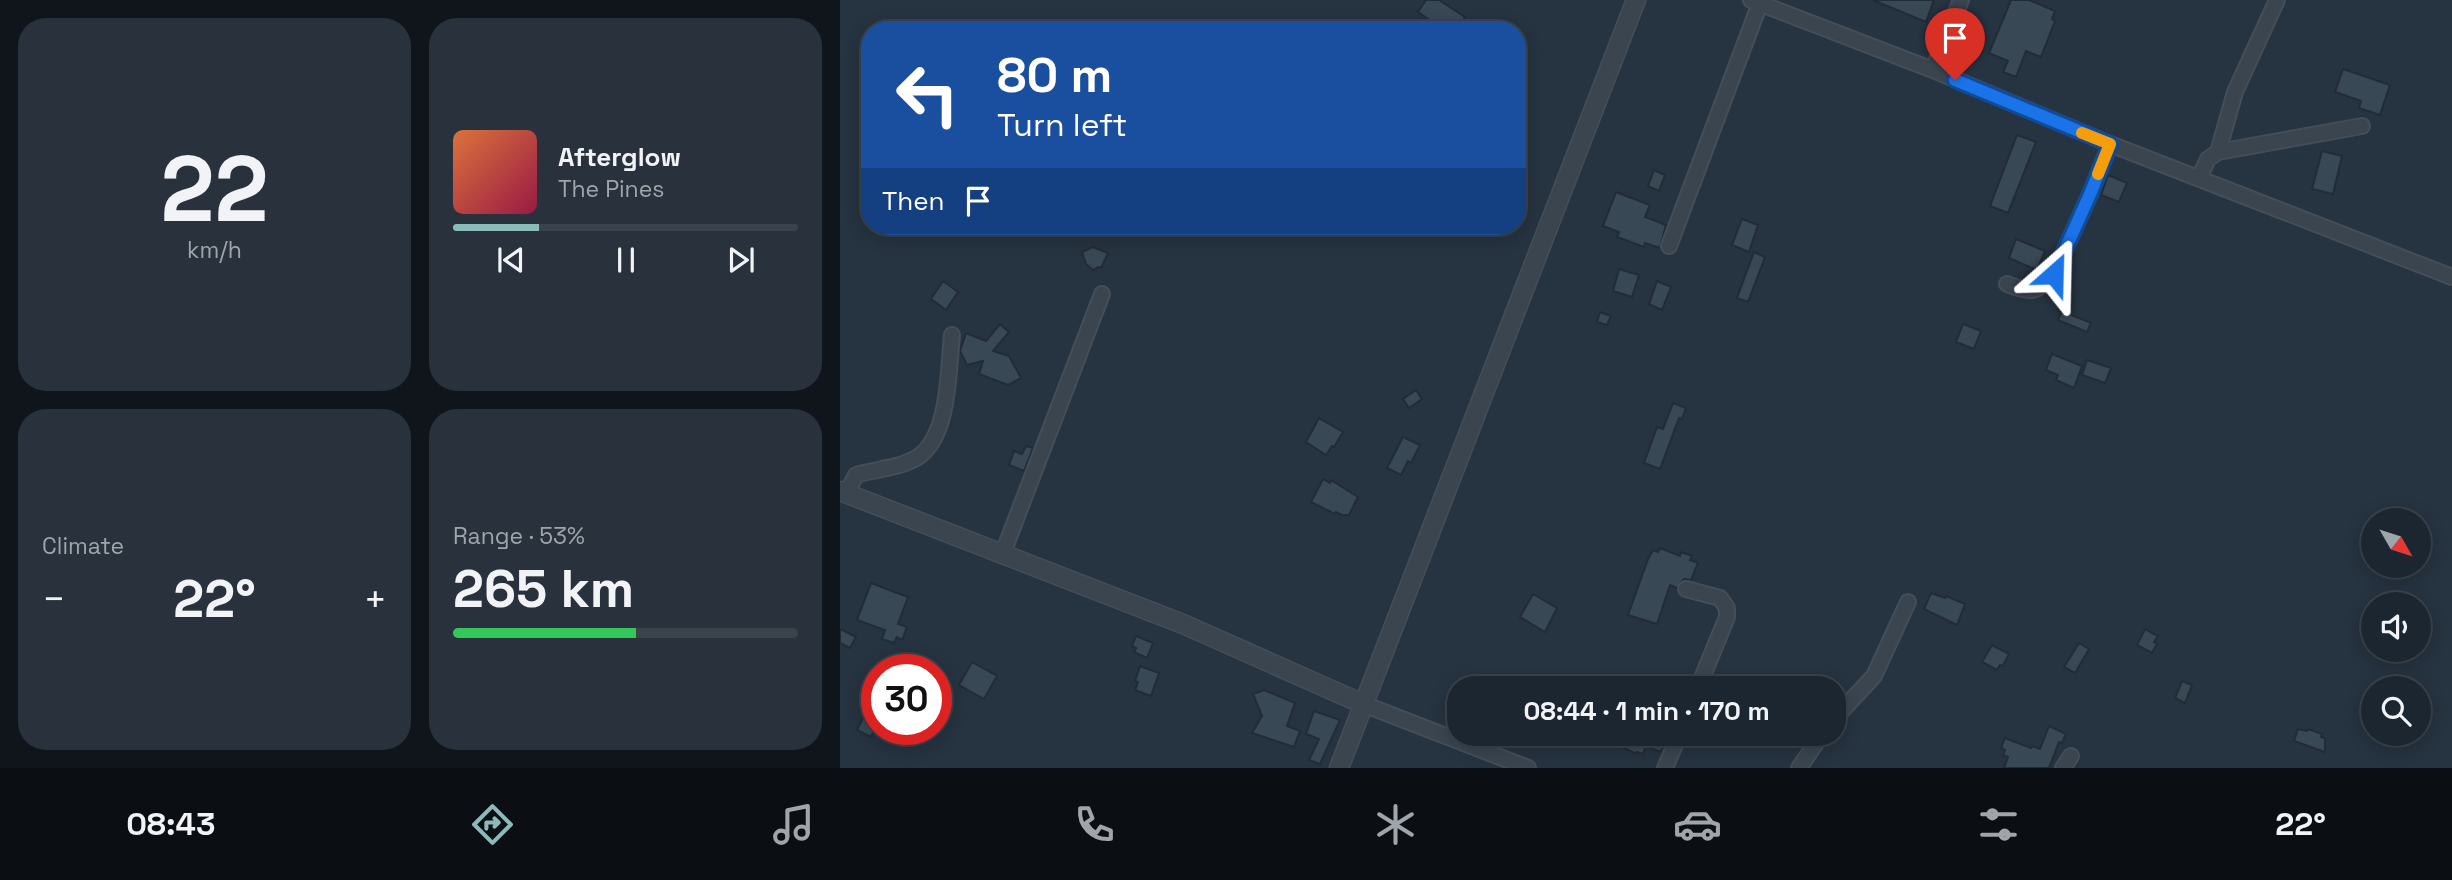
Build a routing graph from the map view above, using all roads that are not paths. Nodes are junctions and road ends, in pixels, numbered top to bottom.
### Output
1 (1636, 0) edge
2 (1961, 0) edge
3 (2277, 0) edge
4 (1755, 2) edge
5 (1933, 70) junction
6 (2362, 126) dead end
7 (2110, 144) junction
8 (2218, 152) junction
9 (2199, 178) junction
10 (1670, 246) dead end
11 (2452, 277) edge
12 (2007, 284) dead end
13 (1102, 294) dead end
14 (952, 335) dead end
15 (843, 492) edge
16 (1003, 553) junction
17 (1686, 589) dead end
18 (1908, 602) dead end
19 (1703, 676) edge
20 (1363, 704) junction
21 (1846, 706) edge
22 (1674, 746) edge
23 (1814, 746) edge
24 (1339, 768) edge
25 (1528, 768) edge
26 (1665, 768) edge
27 (1799, 768) edge

1 - 20 street
2 - 5 street
3 - 8 street
4 - 5 street
4 - 10 street
5 - 7 street
6 - 8 street
7 - 9 street
7 - 12 street
8 - 9 street
9 - 11 street
13 - 16 street
14 - 15 street
15 - 16 street
16 - 20 street
17 - 19 street
18 - 21 street
20 - 24 street
20 - 25 street
22 - 26 street
23 - 27 street

